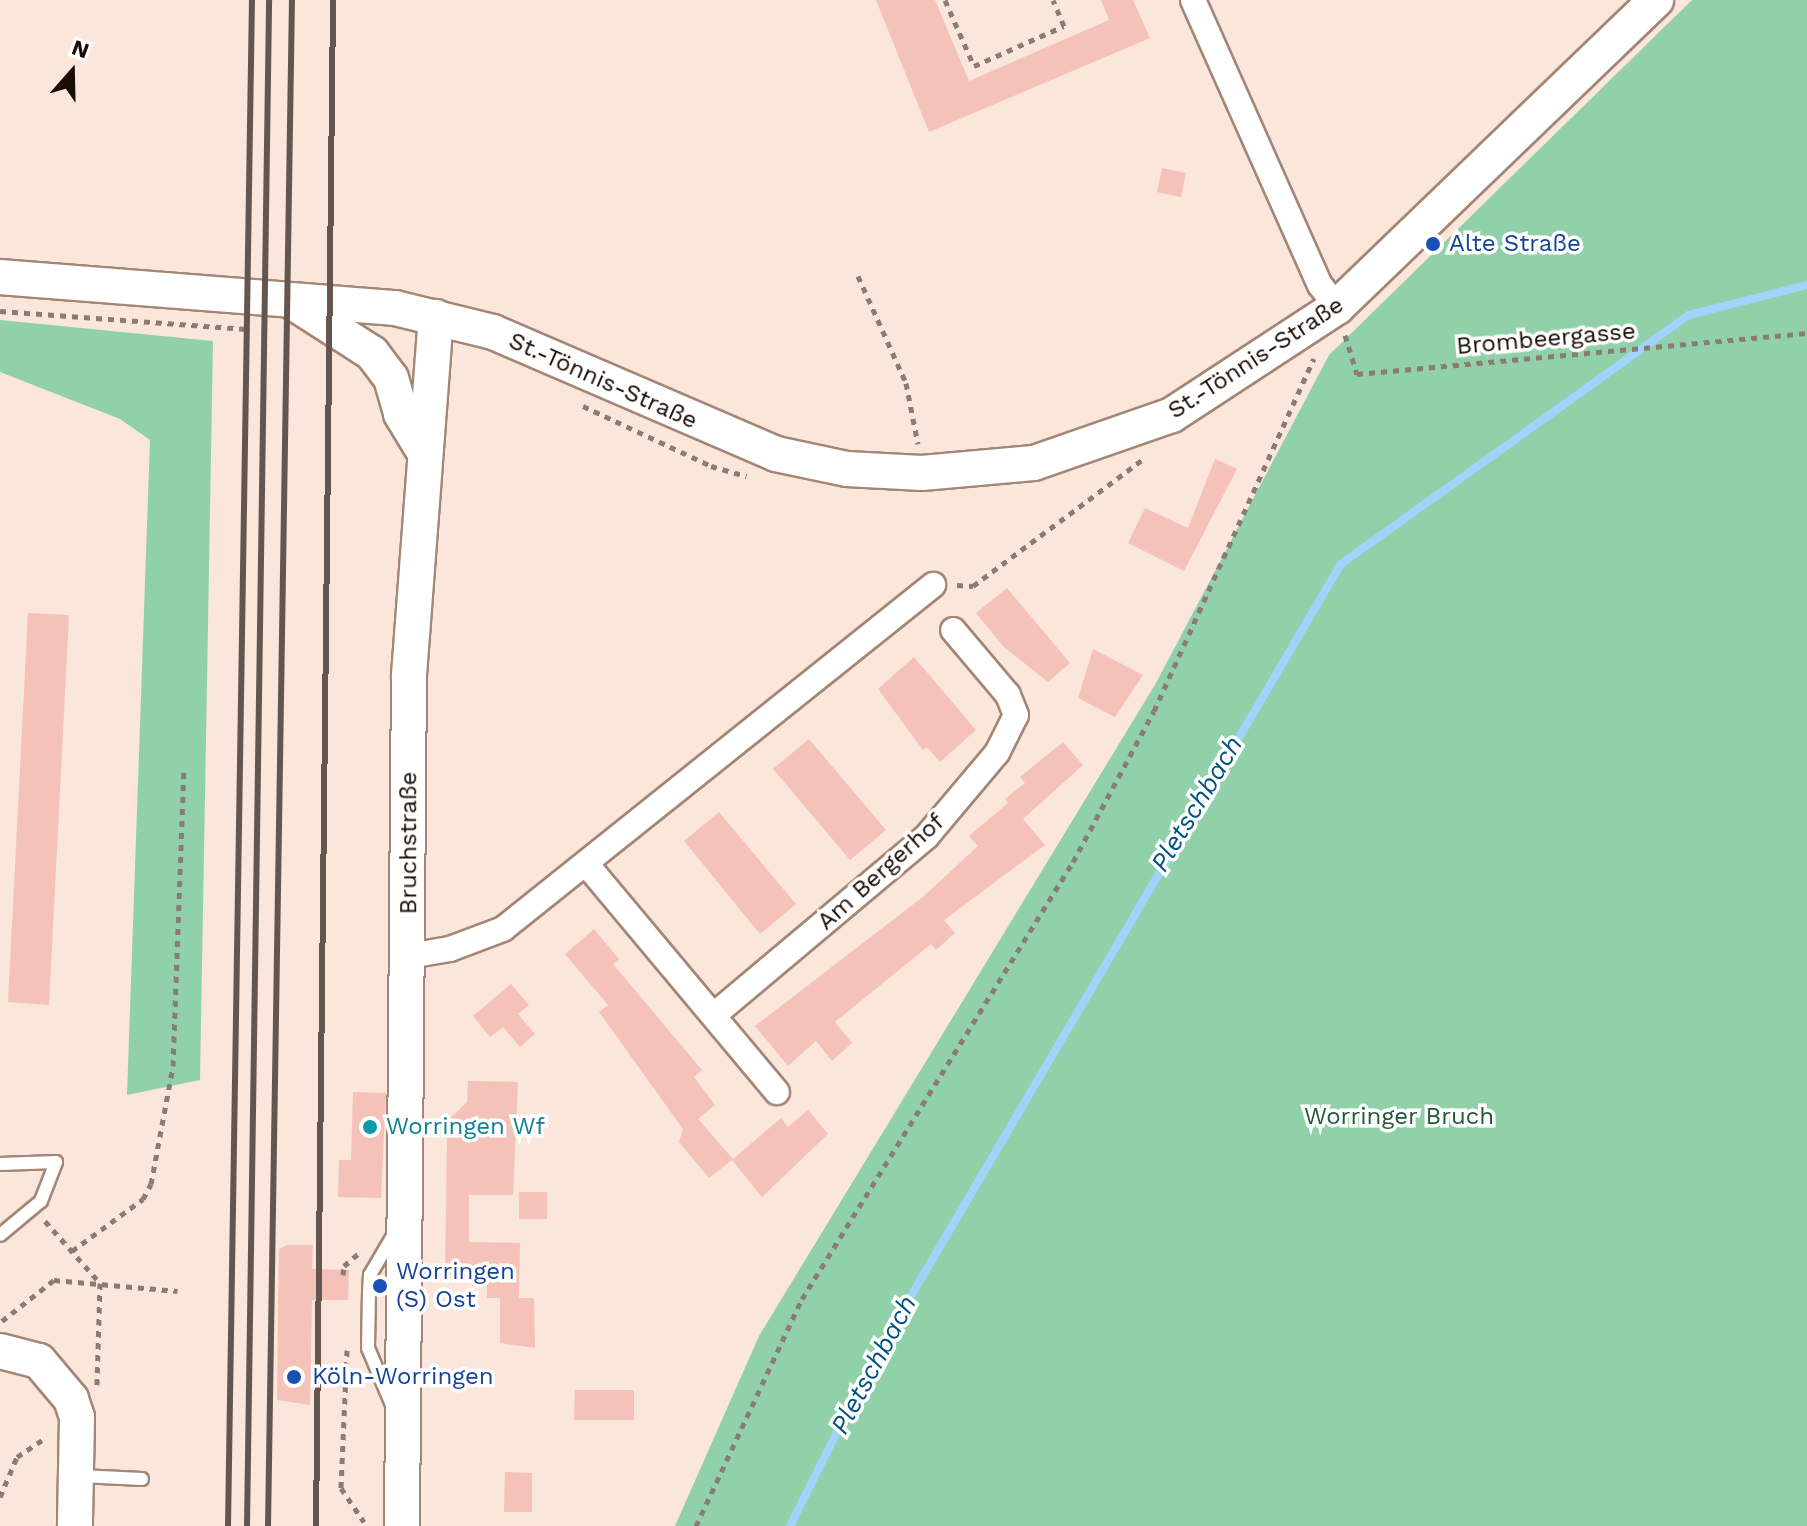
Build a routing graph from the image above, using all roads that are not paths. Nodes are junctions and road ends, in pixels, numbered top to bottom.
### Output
1 (1193, 0) edge
2 (1656, 0) edge
3 (0, 277) edge
4 (282, 297) junction
5 (1337, 307) junction
6 (436, 317) junction
7 (423, 450) junction
8 (933, 585) road end
9 (953, 630) dead end
10 (587, 865) junction
11 (409, 956) junction
12 (714, 1015) junction
13 (777, 1092) dead end
14 (0, 1164) edge
15 (0, 1235) edge
16 (0, 1351) edge
17 (76, 1476) junction
18 (142, 1479) dead end
19 (75, 1526) edge
20 (402, 1526) edge

1 - 5 street
2 - 5 main road, St.-Tönnis-Straße
3 - 4 main road
4 - 6 main road
4 - 7 main road
5 - 6 main road, St.-Tönnis-Straße
6 - 7 main road, Bruchstraße
7 - 11 main road, Bruchstraße
8 - 10 street
9 - 12 street, Am Bergerhof
10 - 11 street
10 - 12 street
11 - 20 main road, Bruchstraße
12 - 13 street
14 - 15 lane
16 - 17 main road
17 - 18 lane
17 - 19 main road

